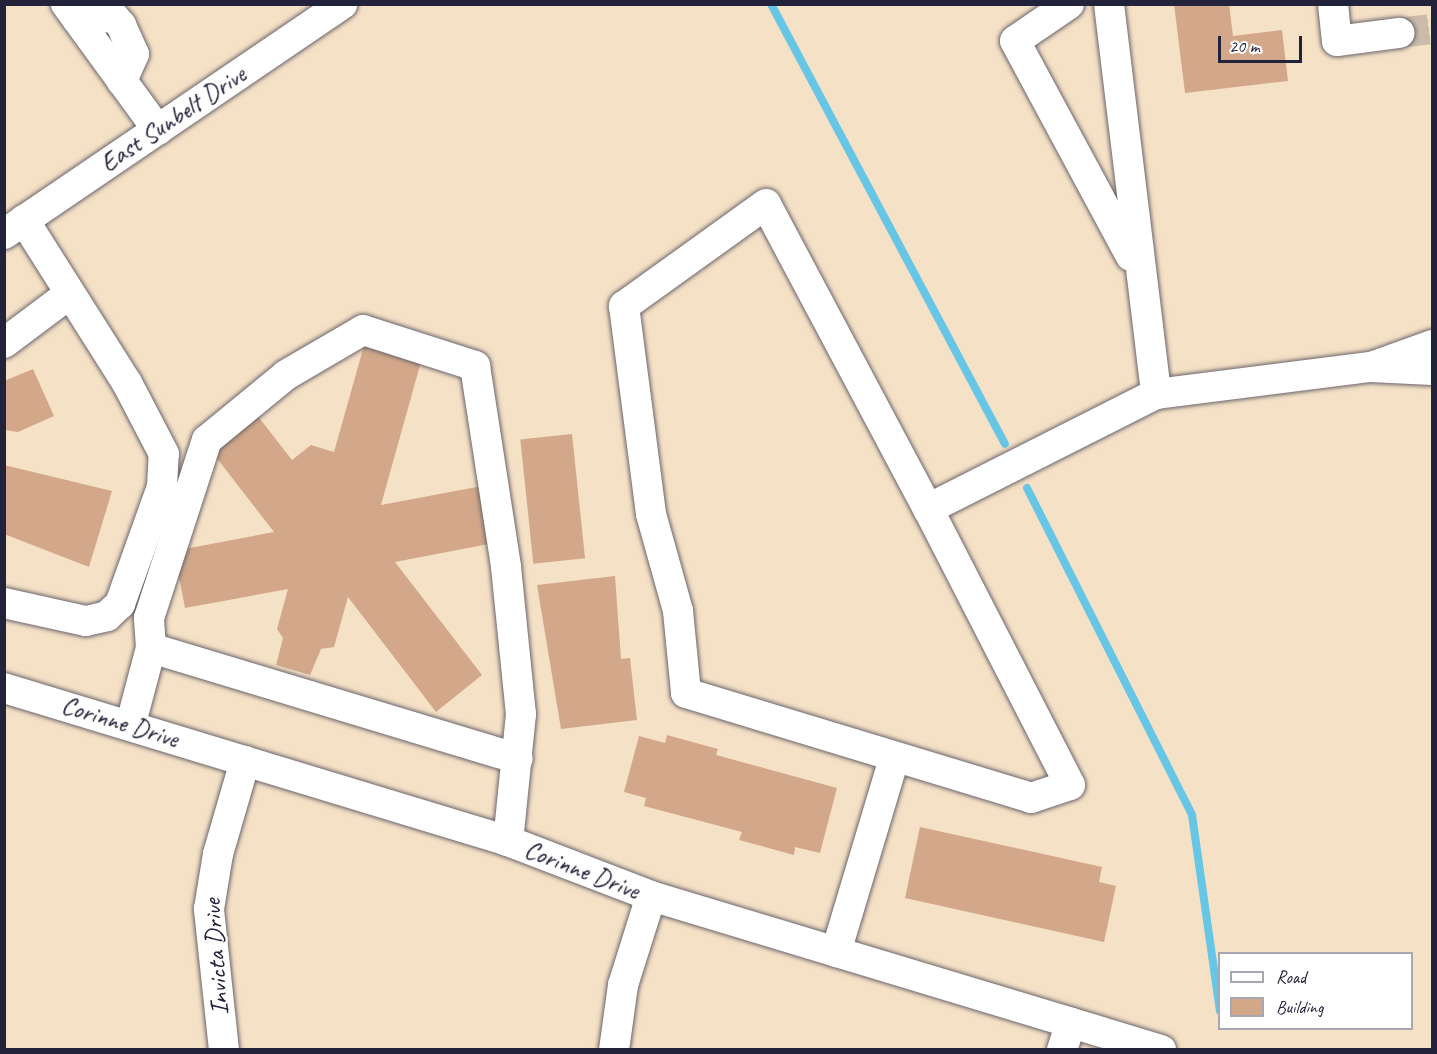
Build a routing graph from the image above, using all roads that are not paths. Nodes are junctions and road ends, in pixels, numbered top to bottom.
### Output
1 (342, 4) edge
2 (1069, 4) edge
3 (1109, 4) edge
4 (1333, 4) edge
5 (72, 12) edge
6 (1399, 33) tunnel mouth
7 (158, 130) junction
8 (14, 227) edge
9 (1140, 272) junction
10 (68, 295) junction
11 (4, 343) edge
12 (1432, 345) edge
13 (1371, 366) junction
14 (1432, 370) edge
15 (1156, 394) junction
16 (928, 509) junction
17 (4, 603) edge
18 (150, 648) junction
19 (4, 688) edge
20 (131, 723) junction
21 (518, 759) junction
22 (894, 759) junction
23 (244, 761) junction
24 (508, 841) junction
25 (651, 896) junction
26 (836, 952) junction
27 (1067, 1036) edge
28 (224, 1050) edge
29 (614, 1050) edge
30 (1161, 1050) edge

1 - 7 street, East Sunbelt Drive
2 - 9 street
3 - 9 street
4 - 6 street
5 - 7 street
7 - 8 street, East Sunbelt Drive
8 - 10 street
9 - 15 street
10 - 11 street
10 - 17 street
12 - 13 street
13 - 14 street
13 - 15 street
15 - 16 street
16 - 22 street
16 - 22 street
18 - 20 street
18 - 21 street
18 - 21 street
19 - 20 street, Corinne Drive
20 - 23 street, Corinne Drive
21 - 24 street
22 - 26 street
23 - 24 street, Corinne Drive
23 - 28 street, Invicta Drive
24 - 25 street, Corinne Drive
25 - 26 street, Corinne Drive
25 - 29 street
26 - 27 street, Corinne Drive
27 - 30 street, Corinne Drive

